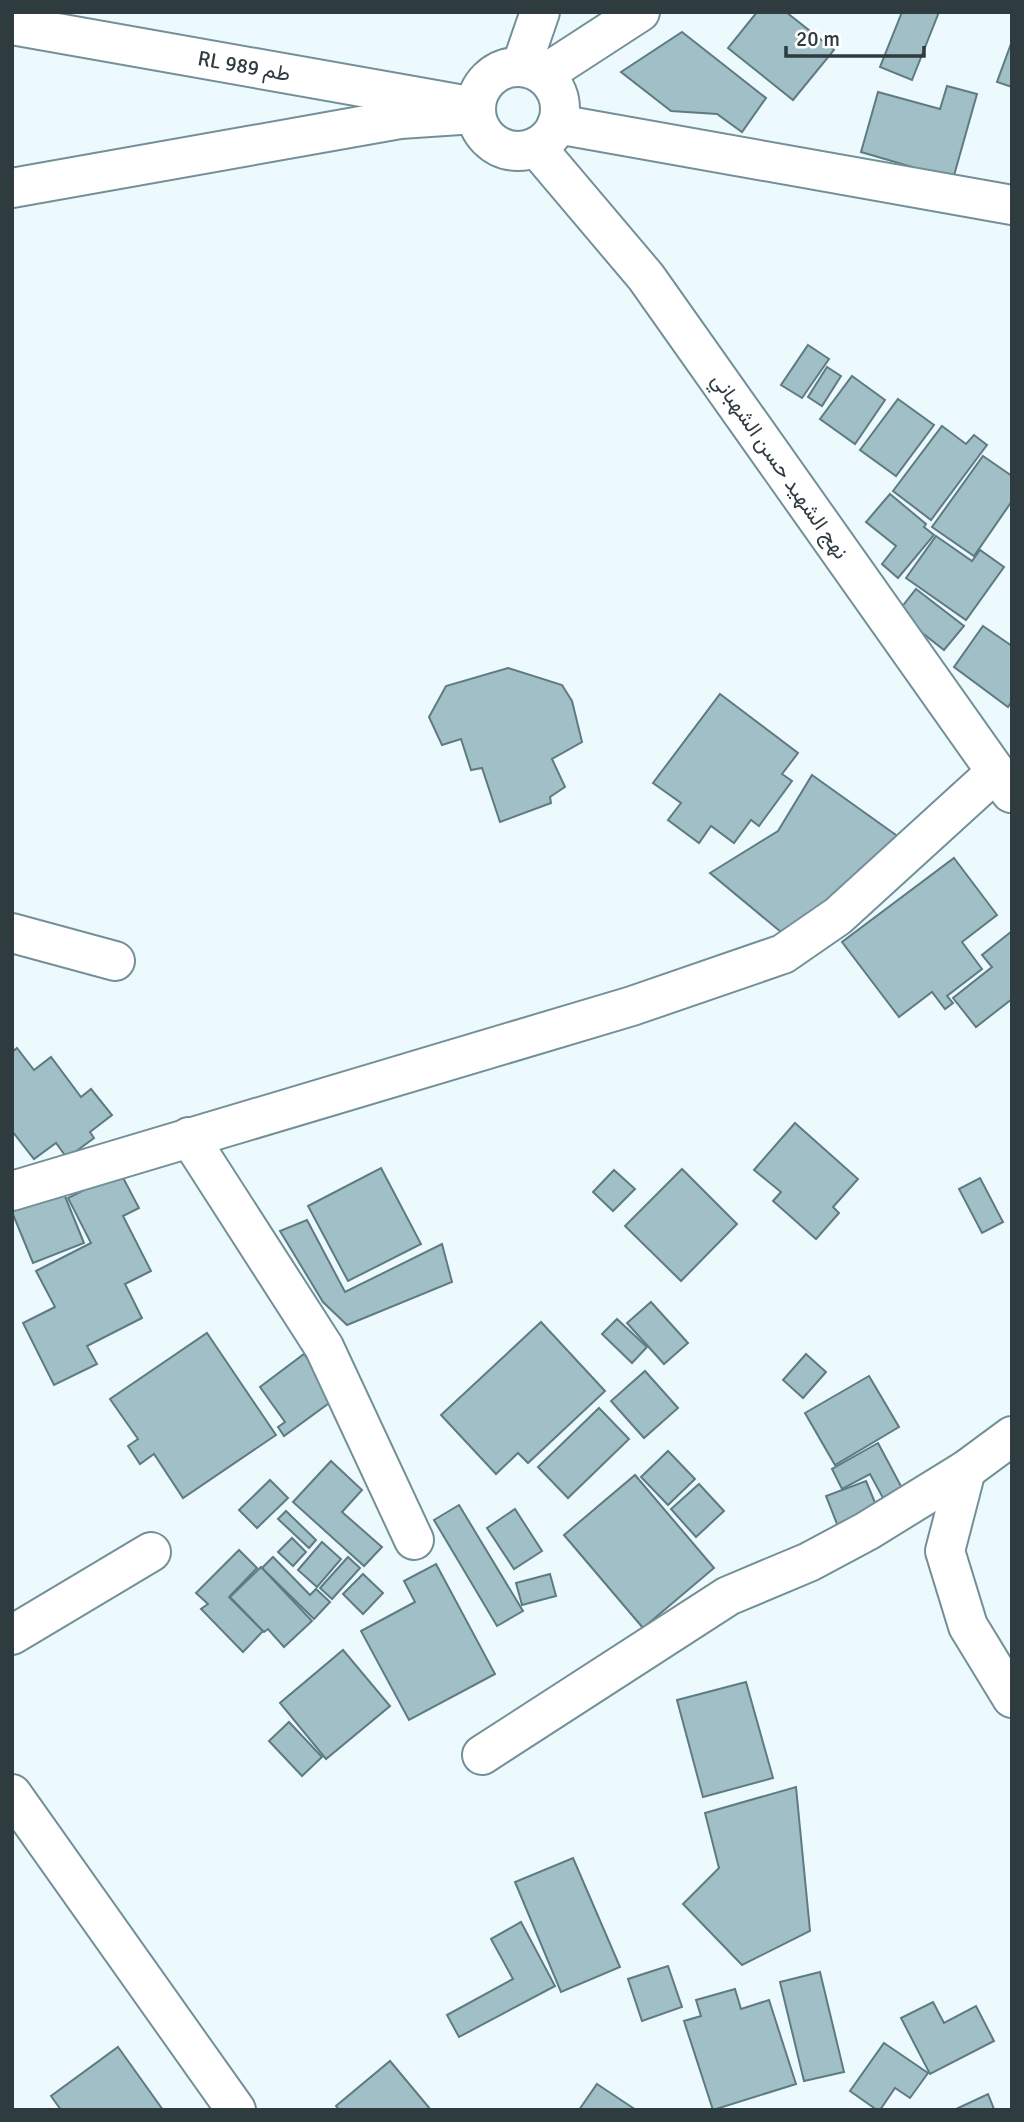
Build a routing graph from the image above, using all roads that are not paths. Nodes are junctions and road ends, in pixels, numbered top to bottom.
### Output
1 (540, 12) edge
2 (640, 12) edge
3 (12, 25) edge
4 (532, 71) junction
5 (475, 111) junction
6 (546, 136) junction
7 (12, 188) edge
8 (1012, 205) edge
9 (1004, 783) edge
10 (12, 933) edge
11 (115, 961) dead end
12 (190, 1138) junction
13 (12, 1191) edge
14 (1012, 1436) edge
15 (966, 1470) junction
16 (414, 1540) dead end
17 (151, 1552) dead end
18 (12, 1635) edge
19 (1012, 1698) edge
20 (482, 1755) dead end
21 (12, 1794) edge
22 (236, 2110) edge

1 - 4 street
2 - 4 street
3 - 5 street, RL طم 989
4 - 5 street
4 - 6 street
5 - 6 street
5 - 7 street
6 - 8 street
6 - 9 street, نهج الشهيد حسن الشهباني
9 - 12 street
10 - 11 street
12 - 13 street
12 - 16 street
14 - 15 street
15 - 19 street
15 - 20 street
17 - 18 street
21 - 22 street

